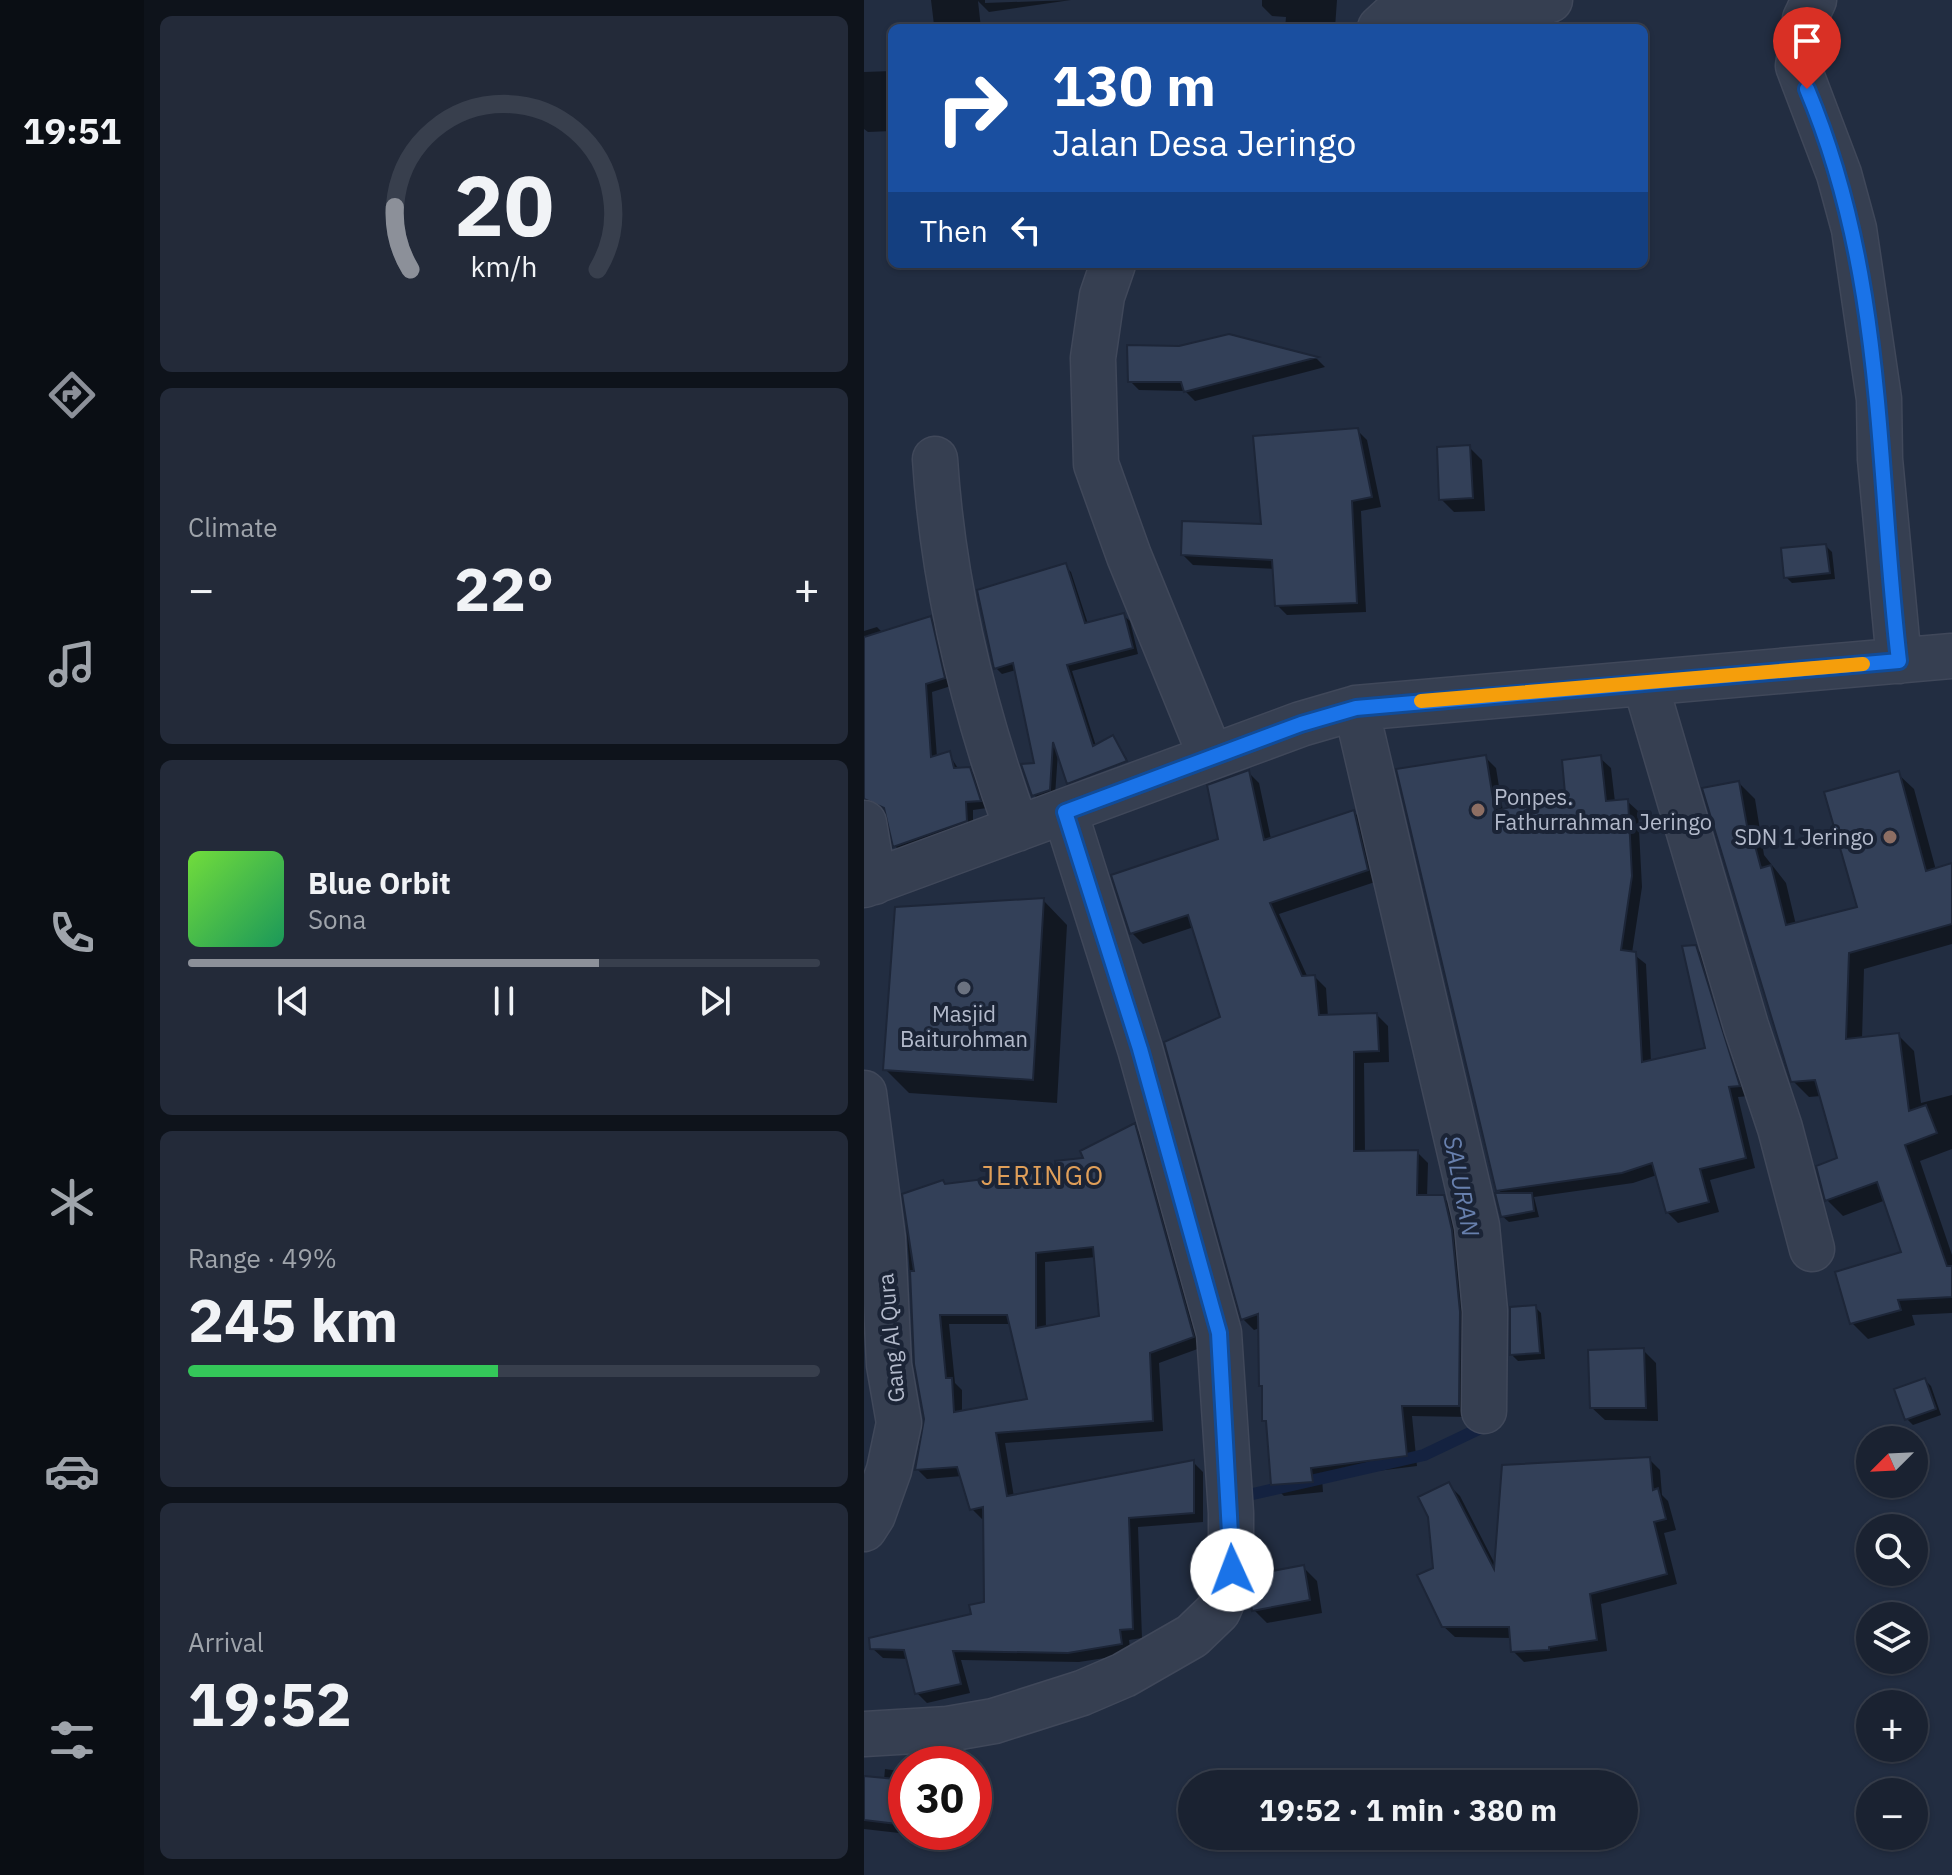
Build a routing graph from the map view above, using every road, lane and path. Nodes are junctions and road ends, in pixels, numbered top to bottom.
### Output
1 (1550, 0) edge
2 (1814, 0) edge
3 (1384, 24) edge
4 (1112, 268) edge
5 (935, 459) dead end
6 (1952, 656) edge
7 (1899, 661) junction
8 (1645, 683) junction
9 (1356, 708) junction
10 (1211, 757) junction
11 (1065, 812) junction
12 (864, 823) edge
13 (1017, 829) junction
14 (869, 883) edge
15 (864, 1093) edge
16 (1812, 1249) dead end
17 (1484, 1411) dead end
18 (864, 1529) edge
19 (864, 1734) edge

1 - 3 street
2 - 7 street
4 - 10 street
5 - 13 street
6 - 7 street
7 - 8 street
8 - 9 street
8 - 16 street
9 - 10 street
9 - 17 street
10 - 11 street
11 - 13 street
11 - 19 street
12 - 14 street
13 - 14 street
15 - 18 street, Gang Al Qura

